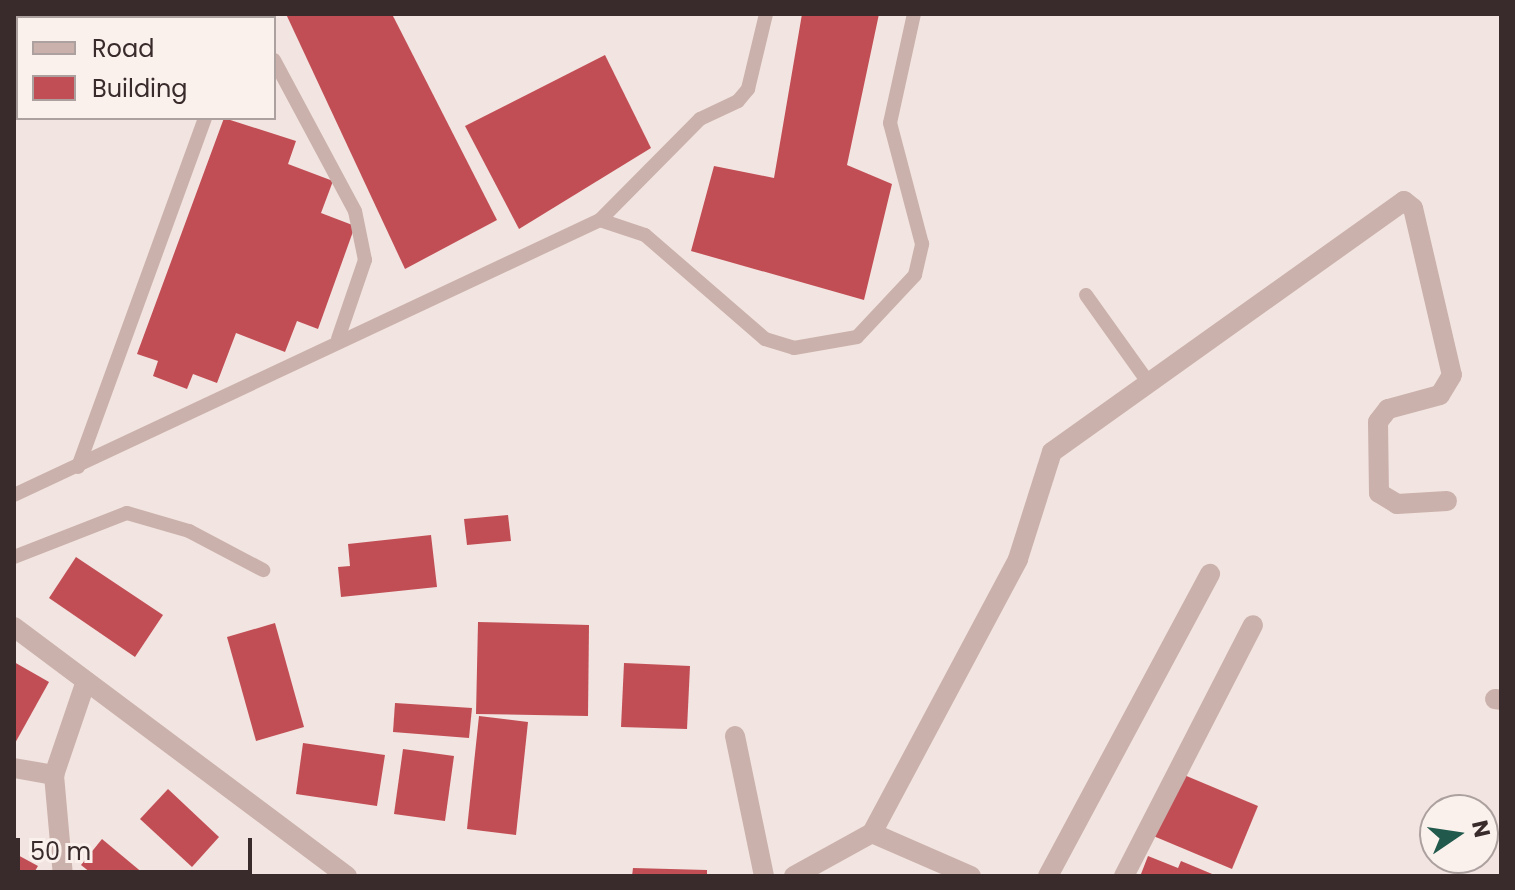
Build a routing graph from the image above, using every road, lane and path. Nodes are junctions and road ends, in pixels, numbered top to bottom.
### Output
1 (766, 14) edge
2 (914, 14) edge
3 (276, 64) edge
4 (204, 120) edge
5 (600, 220) junction
6 (1086, 295) dead end
7 (338, 339) junction
8 (1148, 382) junction
9 (78, 467) junction
10 (14, 495) edge
11 (1447, 501) dead end
12 (14, 557) edge
13 (263, 570) dead end
14 (1210, 574) dead end
15 (1253, 625) dead end
16 (14, 627) edge
17 (86, 681) junction
18 (735, 736) dead end
19 (14, 768) edge
20 (54, 775) junction
21 (872, 833) junction
22 (63, 876) edge
23 (347, 876) edge
24 (764, 876) edge
25 (794, 876) edge
26 (971, 876) edge
27 (1048, 876) edge
28 (1124, 876) edge

1 - 5 lane
2 - 5 lane
3 - 7 lane
4 - 9 lane
5 - 7 lane
6 - 8 lane
7 - 9 lane
8 - 11 street
8 - 21 street
9 - 10 lane
12 - 13 lane
14 - 27 street
15 - 28 street
16 - 17 street
17 - 20 street
17 - 23 street
18 - 24 street
19 - 20 street
20 - 22 street
21 - 25 street
21 - 26 street

